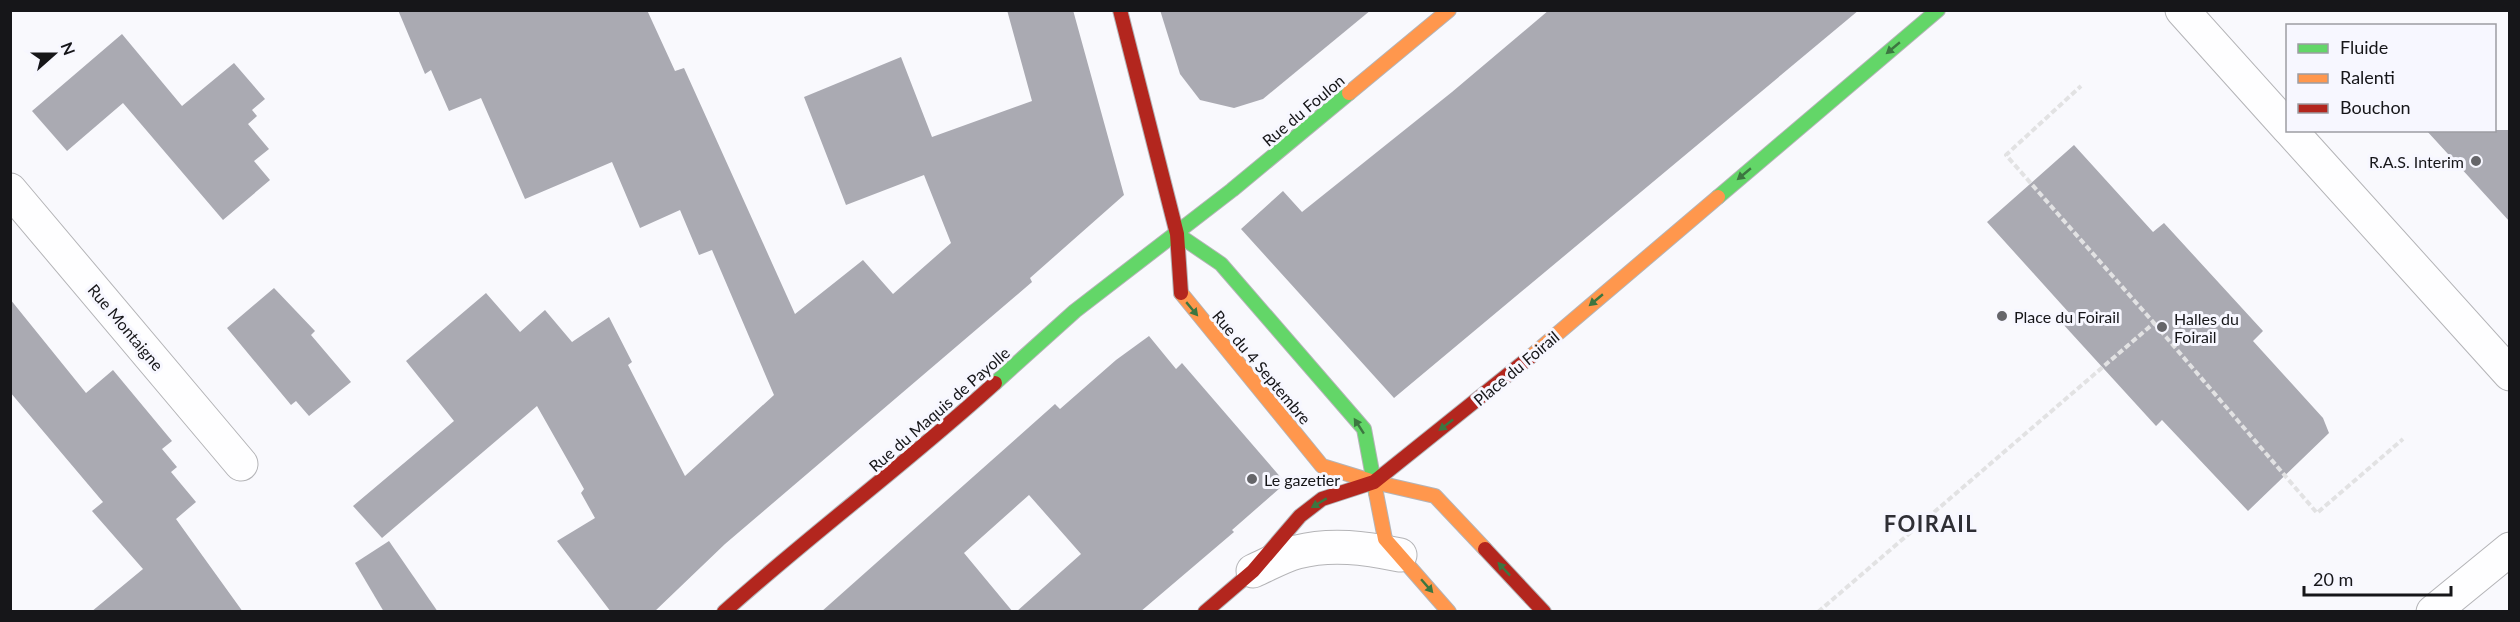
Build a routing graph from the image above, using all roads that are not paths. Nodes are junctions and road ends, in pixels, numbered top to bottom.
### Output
1 (1120, 10) edge
2 (1449, 10) edge
3 (1938, 10) edge
4 (2182, 10) edge
5 (2286, 126) edge
6 (2292, 132) edge
7 (10, 190) edge
8 (1177, 234) junction
9 (2510, 374) edge
10 (241, 465) dead end
11 (1374, 482) junction
12 (2510, 549) edge
13 (1400, 555) junction
14 (1253, 572) junction
15 (724, 612) edge
16 (1205, 612) edge
17 (1449, 612) edge
18 (1544, 612) edge
19 (2433, 612) edge

1 - 8 street, Rue du 4 Septembre
2 - 8 street, Rue du Foulon
3 -> 11 street, Place du Foirail
4 - 5 street
6 - 9 street
7 - 10 street, Rue Montaigne
11 -> 8 street, Rue du 4 Septembre
8 -> 11 street, Rue du 4 Septembre
8 - 15 street, Rue du Maquis de Payolle
11 - 13 street, Rue du 4 Septembre
11 -> 14 street, Place du Foirail
18 -> 11 street, Rue du 4 Septembre
12 - 19 street
13 - 14 street, Place du Foirail
13 -> 17 street, Rue du 4 Septembre
14 - 16 street, Place du Foirail

